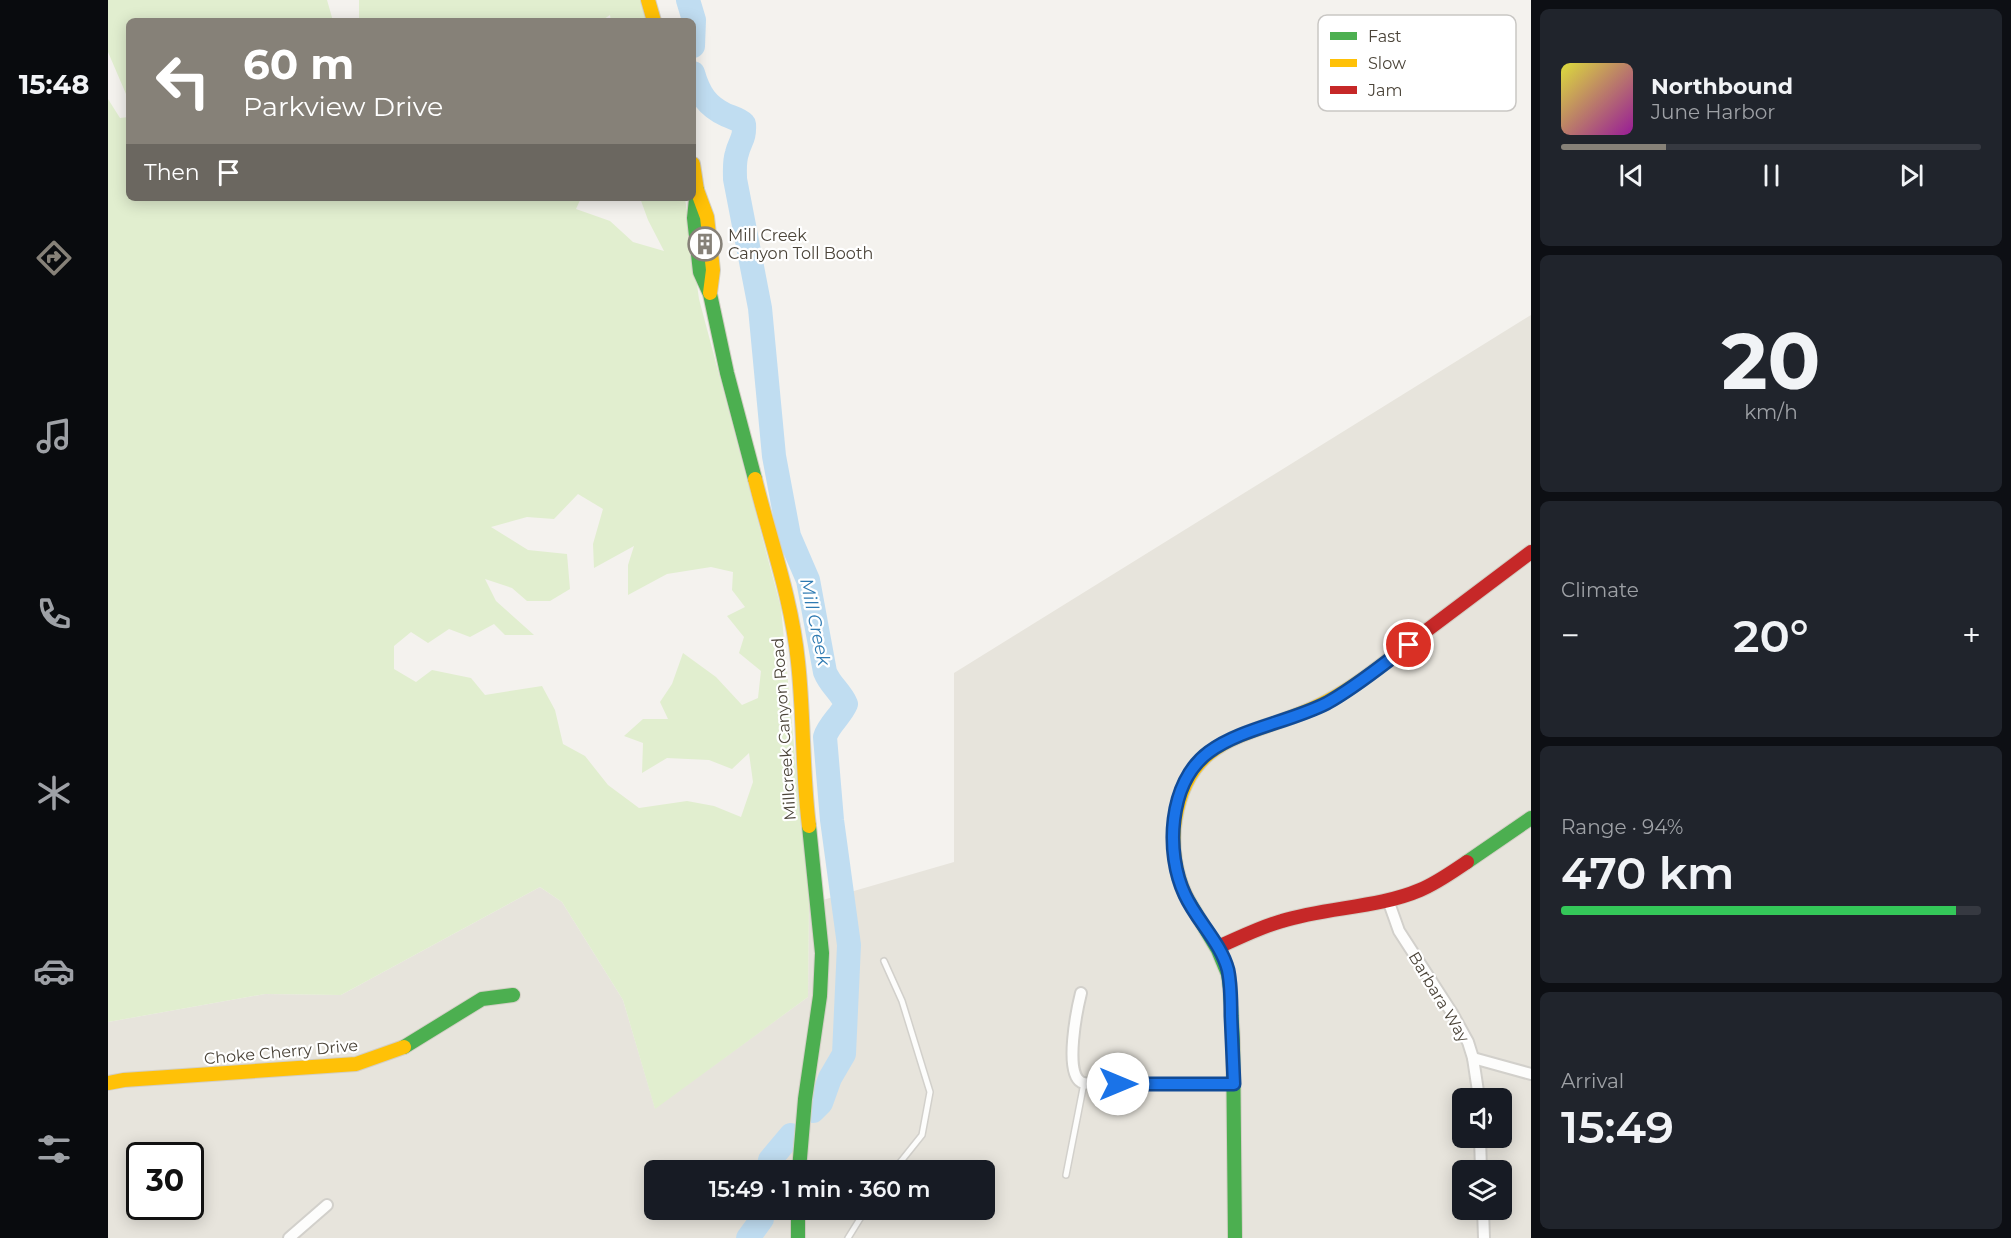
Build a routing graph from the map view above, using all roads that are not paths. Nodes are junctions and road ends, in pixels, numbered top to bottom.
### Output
1 (648, 0) edge
2 (653, 18) edge
3 (696, 184) edge
4 (1531, 552) edge
5 (1531, 818) edge
6 (1388, 900) junction
7 (1218, 947) junction
8 (884, 961) dead end
9 (1082, 993) dead end
10 (513, 995) dead end
11 (1473, 1058) junction
12 (1531, 1074) edge
13 (108, 1083) edge
14 (1084, 1083) junction
15 (1234, 1084) junction
16 (1478, 1088) edge
17 (800, 1160) edge
18 (902, 1160) edge
19 (1066, 1175) dead end
20 (327, 1205) dead end
21 (798, 1220) edge
22 (859, 1220) edge
23 (1483, 1220) edge
24 (289, 1238) edge
25 (798, 1238) edge
26 (848, 1238) edge
27 (1235, 1238) edge
28 (1484, 1238) edge

1 - 2 street
3 - 17 street, Millcreek Canyon Road
4 - 7 street
5 - 6 street
6 - 7 street
6 - 11 street, Barbara Way
7 - 15 street
8 - 18 lane
9 - 14 street
10 - 13 street, Choke Cherry Drive
11 - 12 street
11 - 16 street, Barbara Way
14 - 15 street
14 - 19 lane
15 - 27 street
20 - 24 street
21 - 25 street
22 - 26 lane
23 - 28 street

